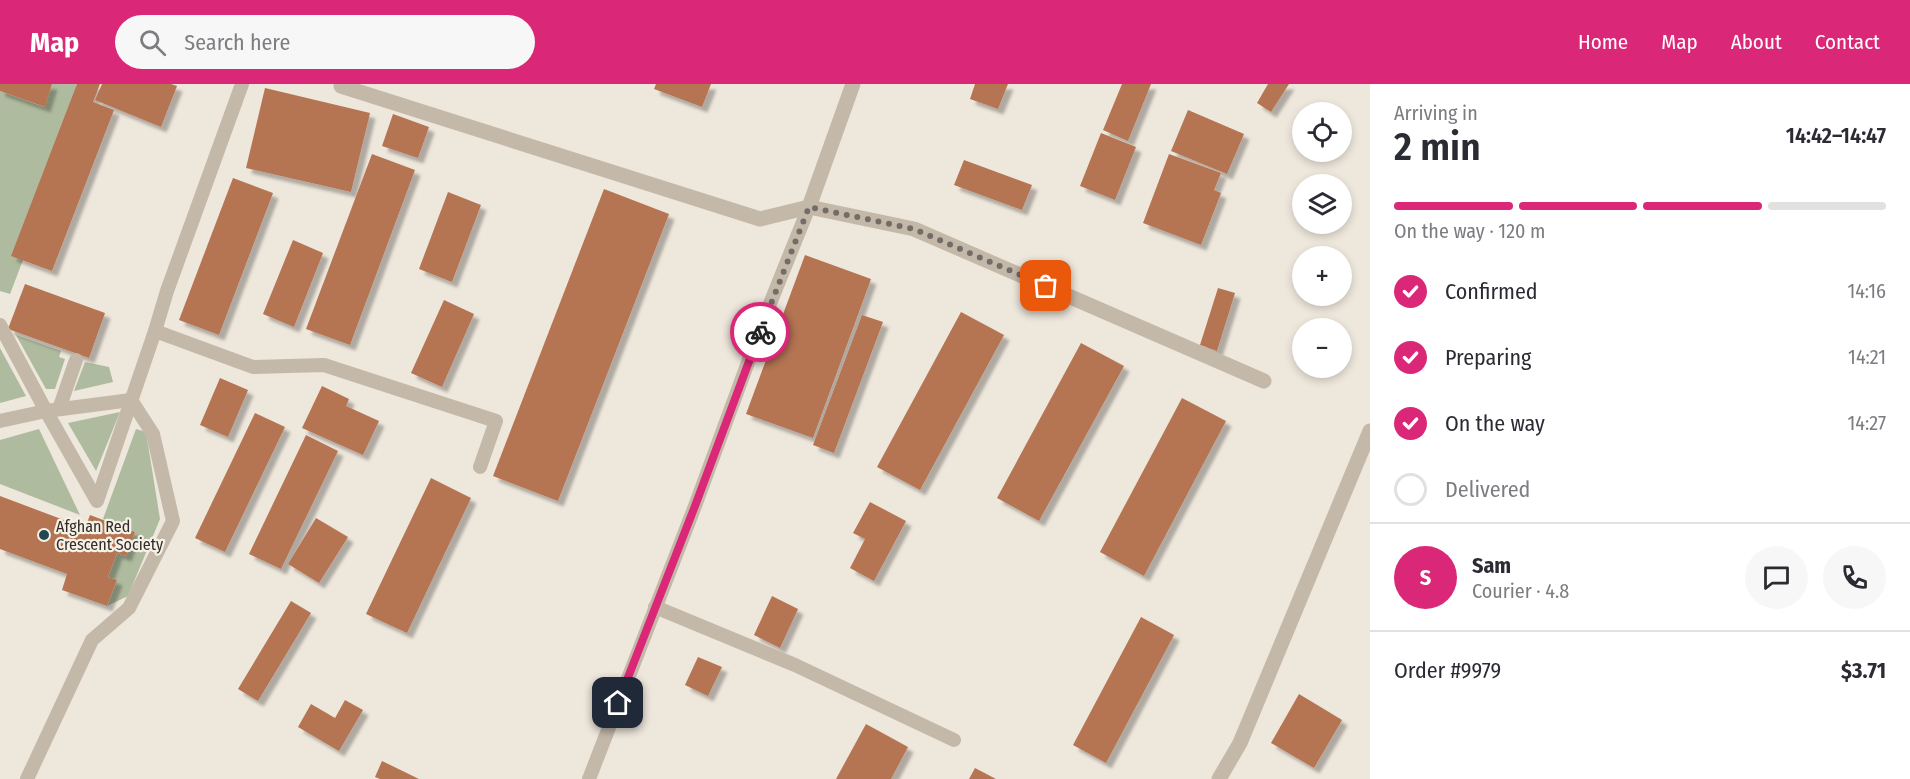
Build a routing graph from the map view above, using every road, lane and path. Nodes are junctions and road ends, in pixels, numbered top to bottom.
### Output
1 (242, 84) edge
2 (853, 84) edge
3 (340, 85) edge
4 (809, 207) junction
5 (0, 325) edge
6 (155, 331) junction
7 (76, 360) dead end
8 (1264, 381) dead end
9 (131, 400) junction
10 (52, 410) junction
11 (0, 421) edge
12 (1370, 430) edge
13 (480, 466) dead end
14 (655, 607) junction
15 (954, 740) dead end
16 (27, 779) edge
17 (589, 779) edge
18 (1219, 779) edge

1 - 6 lane
2 - 4 street
3 - 4 street
4 - 8 street
4 - 14 lane
5 - 10 lane
6 - 9 lane
6 - 13 lane
7 - 10 lane
9 - 10 lane
9 - 10 lane
9 - 16 lane
10 - 11 lane
12 - 18 street
14 - 15 lane
14 - 17 lane

